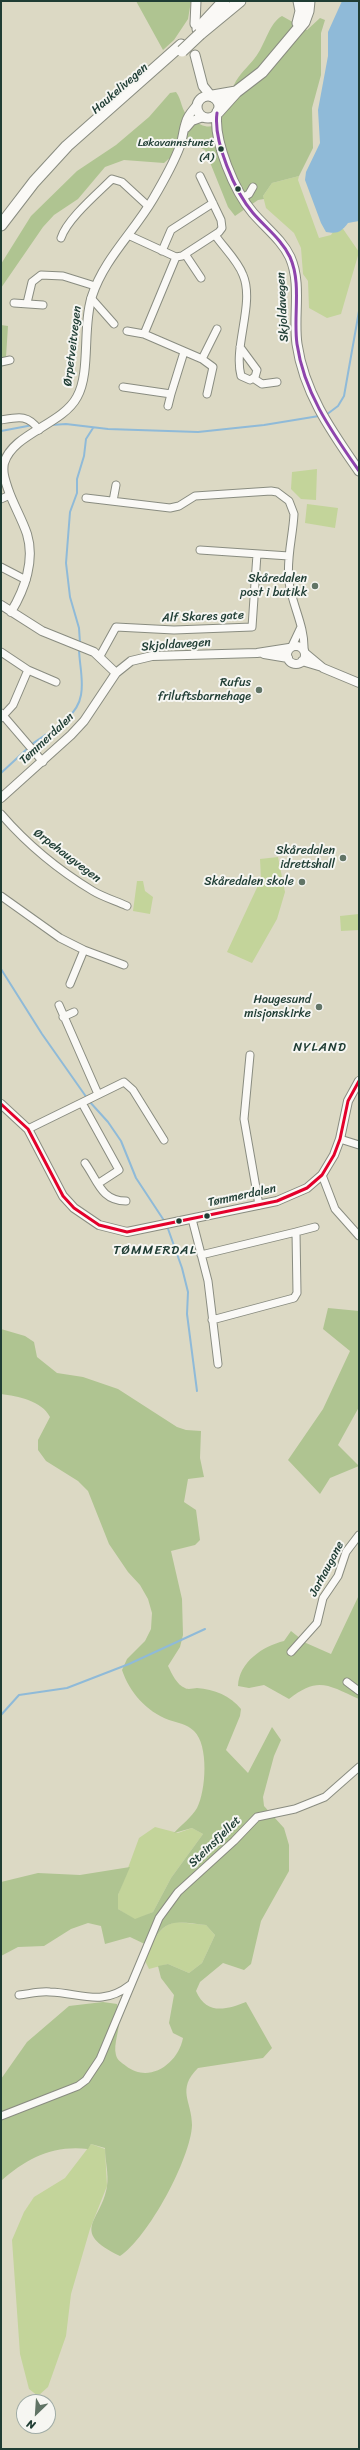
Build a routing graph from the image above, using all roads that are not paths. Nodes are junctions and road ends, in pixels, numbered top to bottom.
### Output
1 (196, 1) edge
2 (218, 1) edge
3 (224, 1) edge
4 (230, 1) edge
5 (240, 1) edge
6 (299, 1) edge
7 (309, 1) edge
8 (198, 29) junction
9 (294, 33) junction
10 (195, 54) dead end
11 (200, 76) junction
12 (236, 92) junction
13 (212, 96) junction
14 (198, 103) junction
15 (218, 112) junction
16 (204, 117) junction
17 (184, 130) junction
18 (222, 147) junction
19 (200, 176) dead end
20 (253, 187) dead end
21 (242, 198) junction
22 (213, 203) junction
23 (148, 206) junction
24 (1, 225) edge
25 (128, 235) junction
26 (215, 235) junction
27 (61, 238) dead end
28 (162, 251) junction
29 (185, 254) junction
30 (176, 257) junction
31 (200, 278) dead end
32 (95, 286) junction
33 (91, 298) junction
34 (14, 303) dead end
35 (27, 303) junction
36 (43, 305) dead end
37 (114, 324) dead end
38 (217, 329) dead end
39 (127, 331) dead end
40 (144, 334) junction
41 (240, 347) junction
42 (184, 352) junction
43 (202, 359) junction
44 (10, 360) dead end
45 (1, 362) edge
46 (253, 378) junction
47 (277, 382) dead end
48 (123, 387) dead end
49 (171, 394) junction
50 (207, 394) dead end
51 (168, 406) dead end
52 (1, 420) edge
53 (39, 430) junction
54 (359, 471) edge
55 (116, 485) dead end
56 (10, 495) junction
57 (86, 498) dead end
58 (1, 499) edge
59 (113, 501) junction
60 (200, 550) dead end
61 (257, 554) junction
62 (290, 556) junction
63 (1, 567) edge
64 (26, 580) junction
65 (1, 604) edge
66 (11, 612) junction
67 (301, 627) junction
68 (291, 647) junction
69 (1, 652) edge
70 (257, 653) junction
71 (304, 655) junction
72 (100, 656) junction
73 (288, 658) junction
74 (28, 670) junction
75 (116, 672) junction
76 (56, 682) dead end
77 (358, 682) edge
78 (2, 715) edge
79 (43, 762) junction
80 (1, 798) edge
81 (1, 814) edge
82 (1, 896) edge
83 (127, 906) dead end
84 (84, 950) junction
85 (124, 965) dead end
86 (70, 984) dead end
87 (59, 1005) dead end
88 (74, 1012) dead end
89 (63, 1017) junction
90 (250, 1055) dead end
91 (359, 1081) edge
92 (98, 1094) junction
93 (82, 1103) junction
94 (1, 1104) edge
95 (28, 1130) junction
96 (340, 1139) junction
97 (164, 1140) dead end
98 (359, 1145) edge
99 (86, 1163) dead end
100 (322, 1175) junction
101 (99, 1183) junction
102 (126, 1201) dead end
103 (259, 1204) junction
104 (192, 1219) junction
105 (316, 1227) dead end
106 (296, 1232) junction
107 (359, 1236) edge
108 (201, 1255) junction
109 (212, 1320) junction
110 (218, 1364) dead end
111 (359, 1535) edge
112 (291, 1652) dead end
113 (347, 1682) dead end
114 (359, 1691) edge
115 (359, 1767) edge
116 (132, 1983) junction
117 (19, 1995) dead end
118 (1, 2116) edge

1 - 8 main road
2 - 8 highway
3 - 8 highway, Haukelivegen
4 - 8 highway, Haukelivegen
5 - 8 highway
6 - 9 highway
7 - 9 highway
8 - 24 highway, Haukelivegen, bridge
9 - 12 highway
10 - 11 main road
11 - 13 main road
11 - 14 main road
12 - 13 highway
12 - 15 highway
13 - 14 main road
13 - 15 main road
14 - 16 main road
14 - 17 street, Ørpetveitvegen
15 - 16 main road
15 - 18 main road, Skjoldavegen
16 - 17 street
16 - 18 main road, Skjoldavegen
17 - 23 street, Ørpetveitvegen
18 - 21 main road, Skjoldavegen
19 - 22 street
20 - 21 street
21 - 54 main road, Skjoldavegen
22 - 26 street
22 - 28 street
23 - 25 street, Ørpetveitvegen
23 - 27 street
25 - 28 street
25 - 32 street, Ørpetveitvegen
26 - 29 street
26 - 41 street
28 - 30 street
29 - 30 street
29 - 31 street
30 - 40 street
32 - 33 street, Ørpetveitvegen
32 - 35 street
33 - 37 street
33 - 53 street, Ørpetveitvegen
34 - 35 street
35 - 36 street
38 - 43 street
39 - 40 street
40 - 42 street
41 - 46 street
41 - 46 street
42 - 43 street
42 - 49 street
43 - 50 street
44 - 45 street
46 - 47 street
48 - 49 street
49 - 51 street
52 - 53 street
53 - 56 street, Ørpetveitvegen
55 - 59 street
56 - 58 street
56 - 64 street, Ørpetveitvegen
57 - 59 street
59 - 62 street
60 - 61 street
61 - 62 street
61 - 72 street, Alf Skares gate
62 - 67 street
63 - 64 street
64 - 66 street, Ørpetveitvegen
65 - 66 street
66 - 72 street
67 - 68 street
67 - 71 street
68 - 70 street, Skjoldavegen
68 - 71 street
68 - 73 street
69 - 74 street
70 - 73 street, Skjoldavegen
70 - 75 street, Skjoldavegen
71 - 73 street, Skjoldavegen
71 - 77 street
72 - 75 street
74 - 76 street
74 - 78 street
75 - 79 street, Tømmerdalen
78 - 79 street
79 - 80 street, Tømmerdalen
81 - 83 street, Ørpehaugvegen
82 - 84 street
84 - 85 street
84 - 86 street
87 - 89 street
88 - 89 street
89 - 92 street
90 - 103 street
91 - 96 street, Tømmerdalen
92 - 93 street
92 - 97 street
93 - 95 street
93 - 101 street
94 - 95 street, Tømmerdalen
95 - 104 street, Tømmerdalen
96 - 98 street
96 - 100 street, Tømmerdalen
99 - 101 street
100 - 103 street, Tømmerdalen
100 - 107 street
101 - 102 street
103 - 104 street, Tømmerdalen
104 - 108 street
105 - 106 street
106 - 108 street
106 - 109 street
108 - 109 street
109 - 110 street
111 - 112 street, Jarhaugane
113 - 114 street
115 - 116 street, Steinsfjellet
116 - 117 street
116 - 118 street, Steinsfjellet

